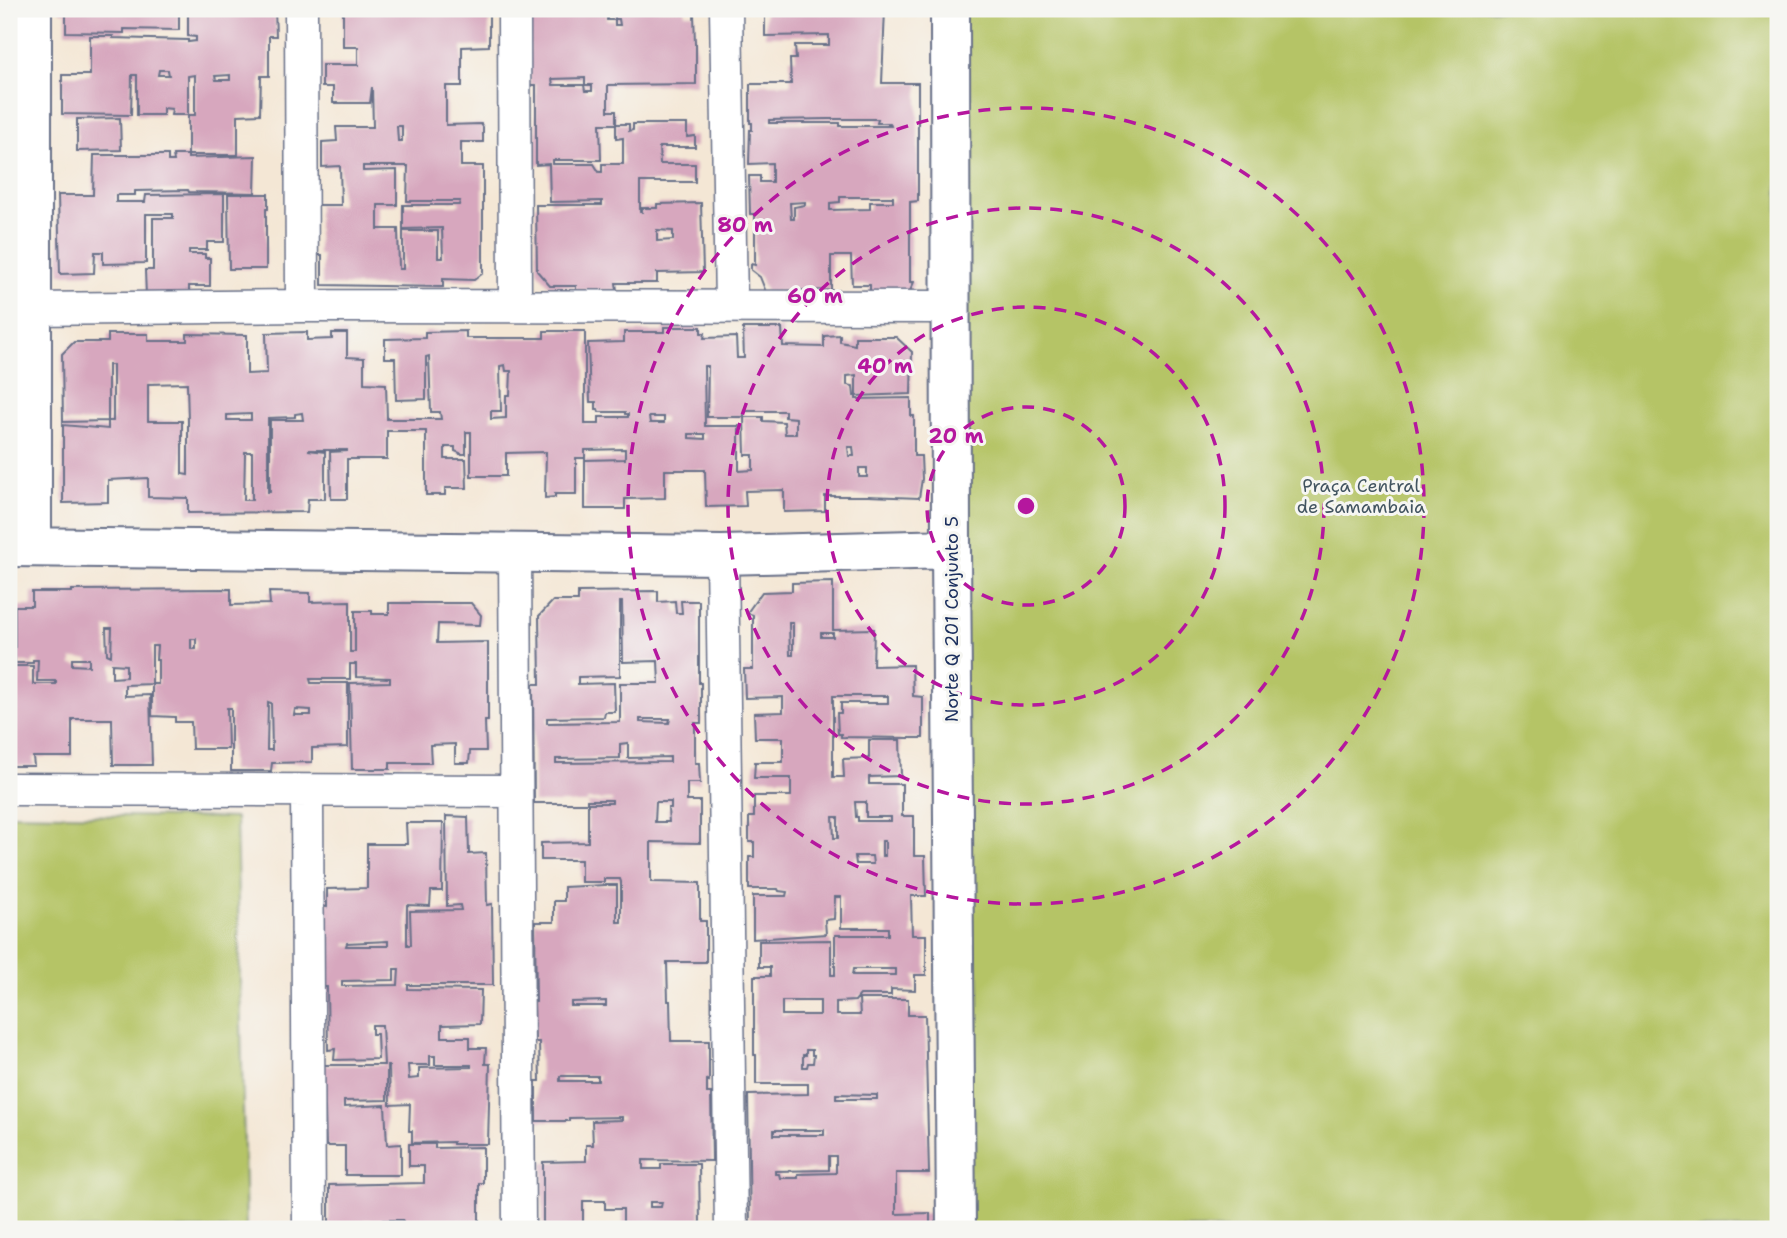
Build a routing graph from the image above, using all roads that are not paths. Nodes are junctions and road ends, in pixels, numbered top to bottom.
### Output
1 (32, 9) edge
2 (301, 9) edge
3 (514, 9) edge
4 (726, 9) edge
5 (950, 9) edge
6 (731, 305) junction
7 (302, 306) junction
8 (515, 306) junction
9 (951, 307) junction
10 (33, 309) junction
11 (20, 547) edge
12 (951, 549) junction
13 (515, 553) junction
14 (722, 555) junction
15 (9, 789) edge
16 (516, 790) junction
17 (307, 791) junction
18 (309, 1229) edge
19 (519, 1229) edge
20 (731, 1229) edge
21 (956, 1229) edge

1 - 10 street
2 - 7 street
3 - 8 street
4 - 6 street
5 - 9 street, Norte Q 201 Conjunto 5
6 - 8 street
6 - 9 street
7 - 8 street
7 - 10 street
9 - 12 street, Norte Q 201 Conjunto 5
10 - 11 street
11 - 13 street
12 - 14 street
12 - 21 street, Norte Q 201 Conjunto 5
13 - 14 street
13 - 16 street
14 - 20 street
15 - 17 street
16 - 17 street
16 - 19 street
17 - 18 street

